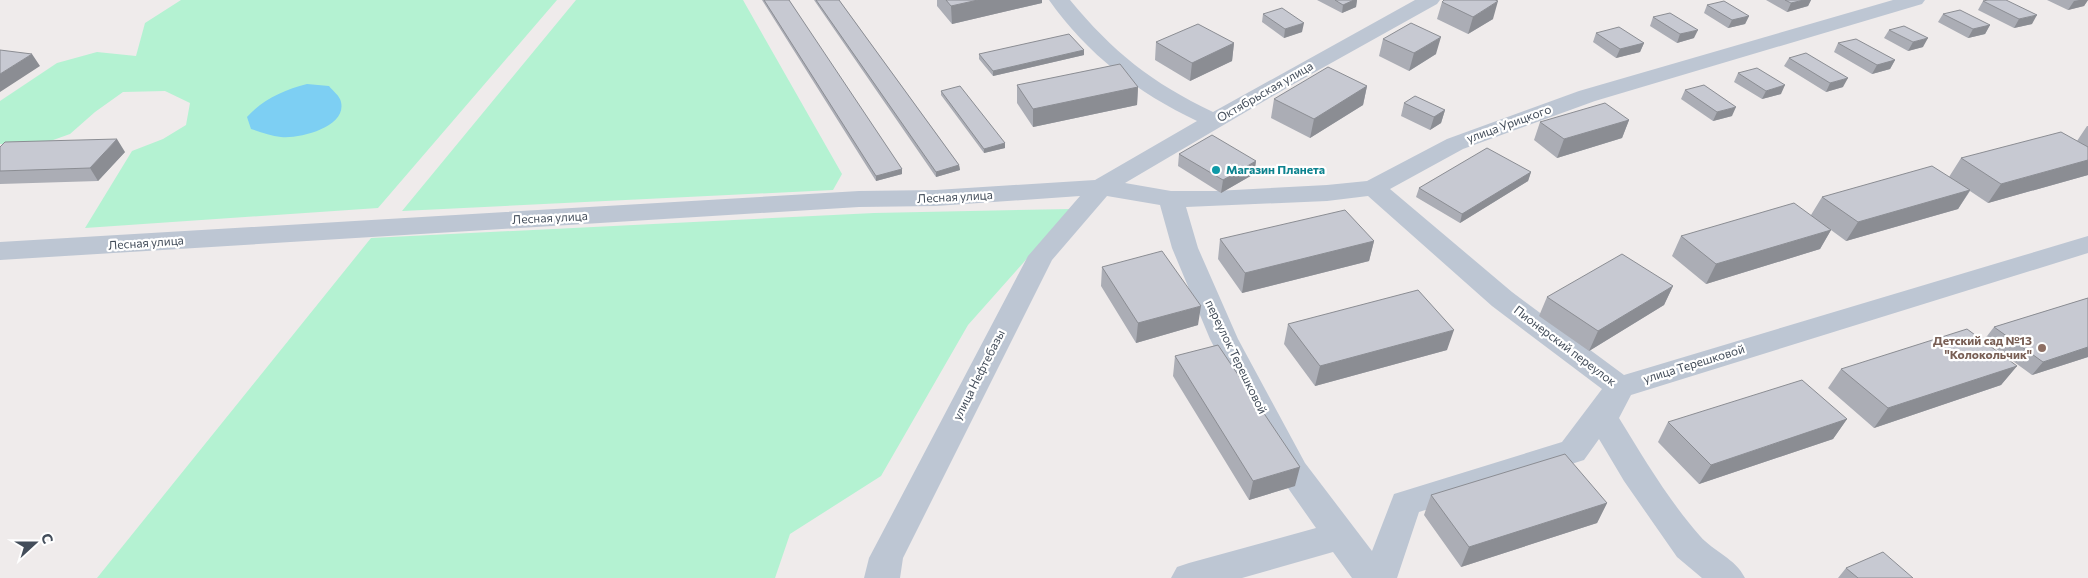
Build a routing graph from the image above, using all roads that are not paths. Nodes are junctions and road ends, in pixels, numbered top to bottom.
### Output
1 (1059, 0) edge
2 (1430, 0) edge
3 (1915, 0) edge
4 (1215, 122) junction
5 (1101, 188) junction
6 (1373, 188) junction
7 (1171, 199) junction
8 (2088, 244) edge
9 (0, 251) edge
10 (1620, 387) junction
11 (1340, 536) junction
12 (882, 578) edge
13 (1189, 578) edge
14 (1372, 578) edge
15 (1379, 578) edge
16 (1726, 578) edge

1 - 4 street
2 - 4 street, Октябрьская улица
3 - 6 street, улица Урицкого
4 - 5 street, Октябрьская улица
5 - 7 street, улица Урицкого
5 - 9 street, Лесная улица
5 - 12 street, улица Нефтебазы
6 - 7 street, улица Урицкого
6 - 10 street, Пионерский переулок
7 - 11 street, переулок Терешковой
8 - 10 street, улица Терешковой
10 - 15 street
10 - 16 street, Пионерский переулок
11 - 13 street
11 - 14 street, переулок Терешковой

